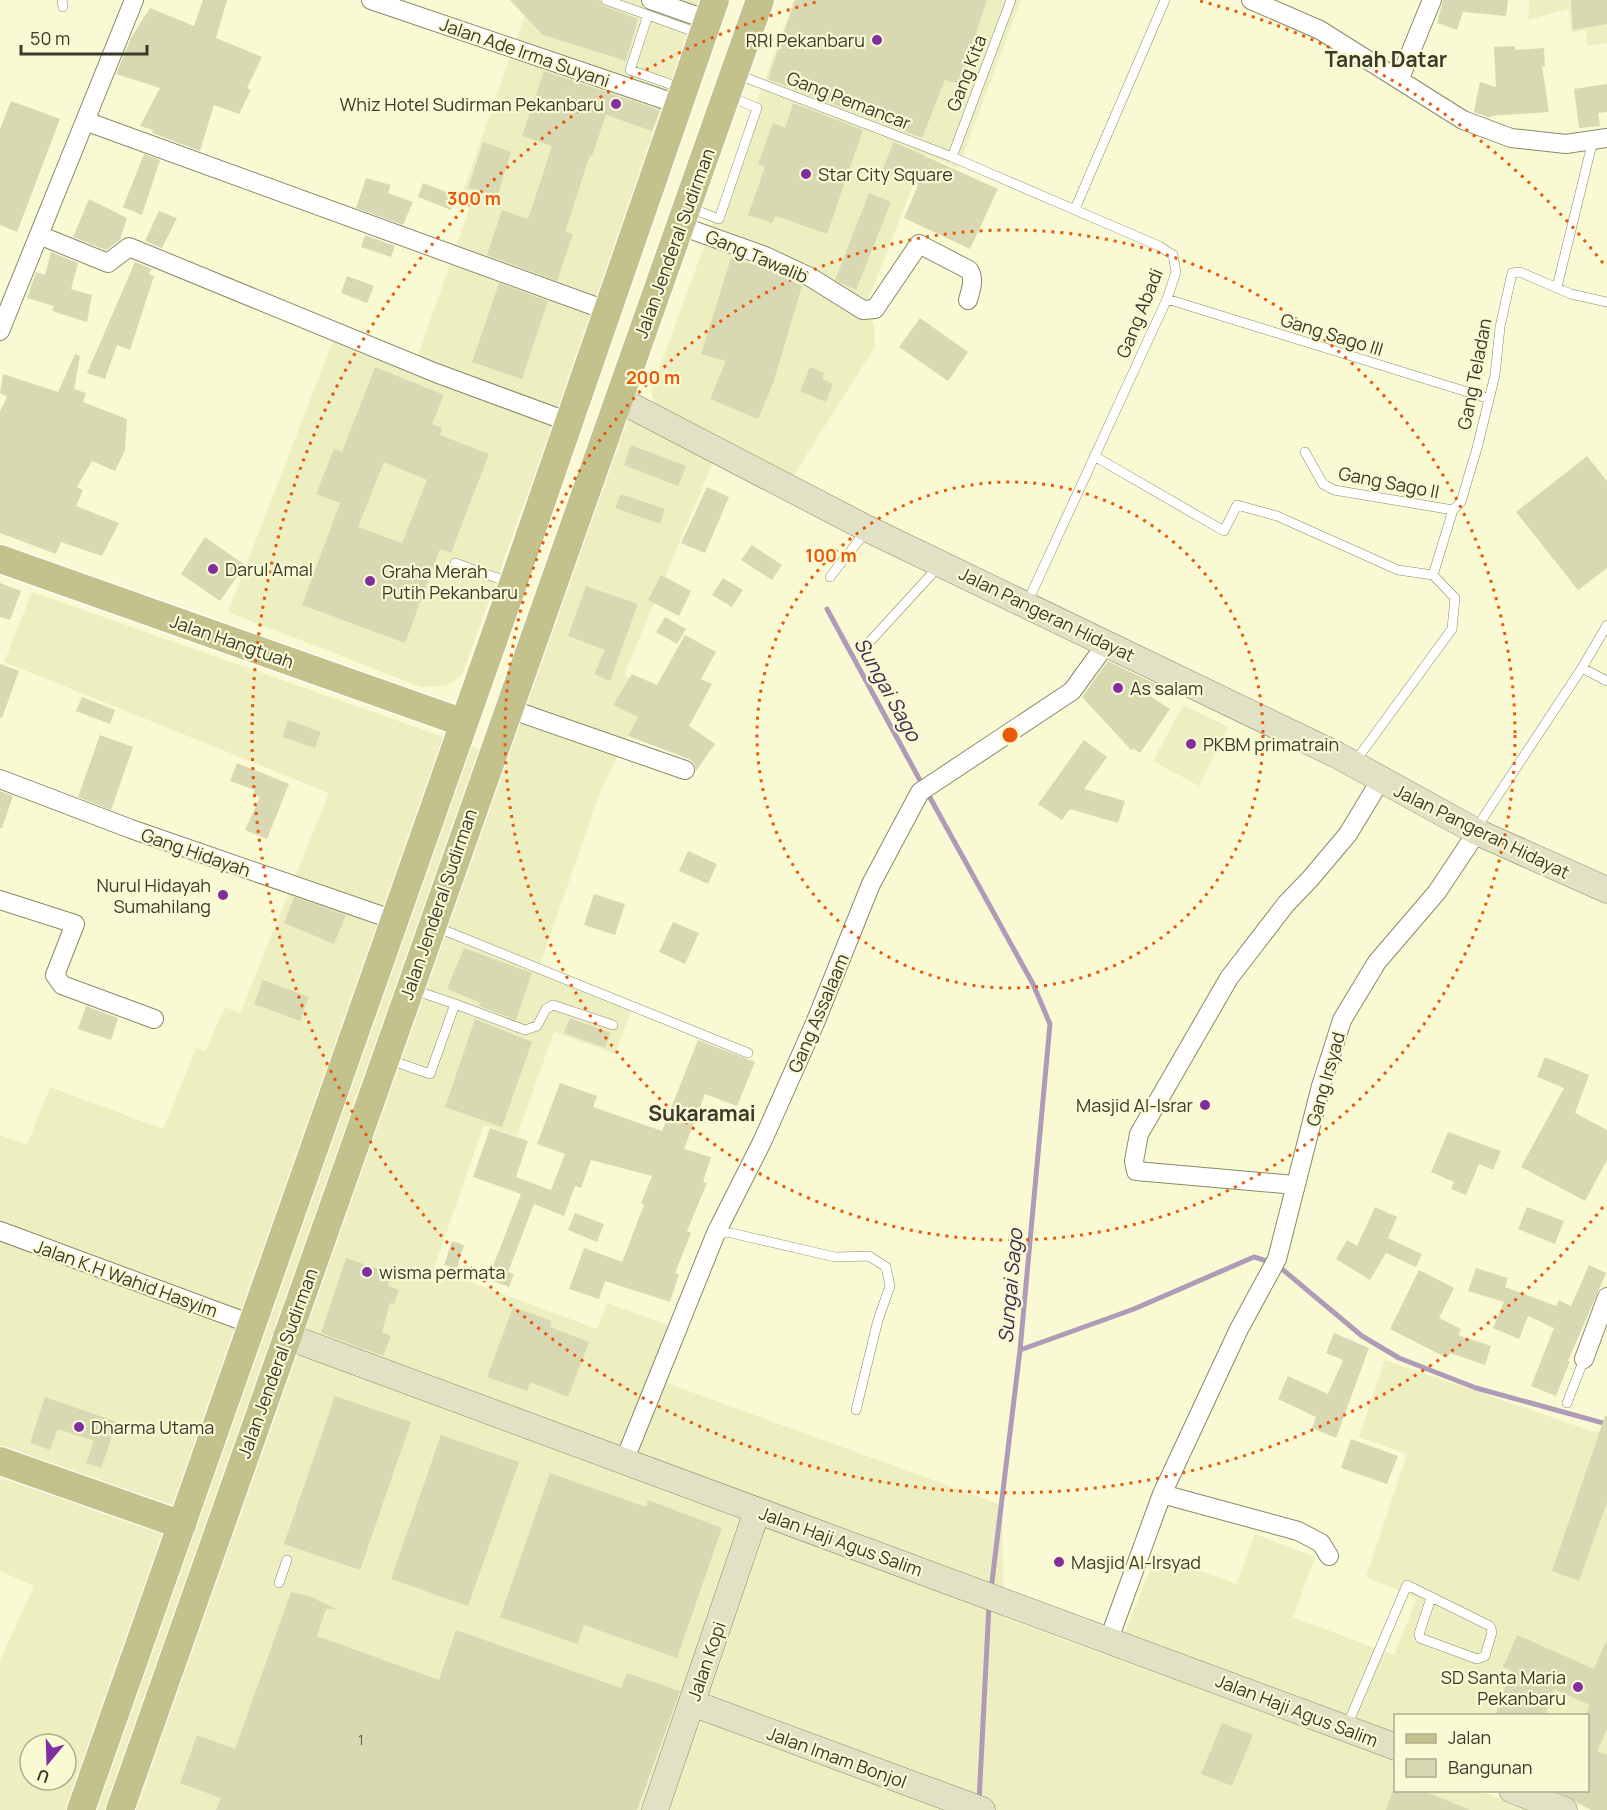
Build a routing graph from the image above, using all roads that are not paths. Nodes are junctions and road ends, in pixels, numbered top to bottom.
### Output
1 (134, 0) edge
2 (606, 0) edge
3 (760, 0) edge
4 (1011, 0) edge
5 (1165, 0) edge
6 (1251, 0) edge
7 (1432, 0) edge
8 (376, 1) edge
9 (1283, 6) edge
10 (650, 8) edge
11 (709, 18) edge
12 (1400, 78) junction
13 (730, 84) junction
14 (682, 97) junction
15 (85, 122) junction
16 (1600, 139) edge
17 (665, 146) junction
18 (952, 157) junction
19 (704, 159) junction
20 (1075, 209) junction
21 (684, 217) junction
22 (39, 235) junction
23 (1557, 287) junction
24 (1167, 299) junction
25 (968, 300) dead end
26 (1607, 302) edge
27 (608, 311) junction
28 (0, 332) edge
29 (1487, 398) junction
30 (618, 399) junction
31 (569, 422) junction
32 (1305, 452) dead end
33 (1094, 456) junction
34 (1451, 511) junction
35 (868, 529) junction
36 (0, 559) edge
37 (455, 563) dead end
38 (941, 563) junction
39 (1433, 575) junction
40 (830, 577) dead end
41 (513, 584) junction
42 (1027, 603) junction
43 (1607, 625) edge
44 (1107, 643) junction
45 (864, 648) dead end
46 (1582, 668) junction
47 (1607, 681) edge
48 (507, 708) junction
49 (464, 723) junction
50 (1353, 765) junction
51 (685, 770) dead end
52 (0, 779) edge
53 (1380, 781) junction
54 (1476, 830) junction
55 (1607, 890) edge
56 (0, 900) edge
57 (394, 920) junction
58 (431, 925) junction
59 (409, 988) junction
60 (455, 1004) junction
61 (154, 1019) dead end
62 (613, 1025) dead end
63 (748, 1053) dead end
64 (385, 1058) junction
65 (1295, 1185) junction
66 (0, 1231) edge
67 (716, 1233) junction
68 (1607, 1297) edge
69 (251, 1324) junction
70 (286, 1336) junction
71 (1584, 1359) joint
72 (1568, 1404) dead end
73 (856, 1410) dead end
74 (625, 1459) junction
75 (0, 1461) edge
76 (1162, 1494) junction
77 (757, 1511) junction
78 (182, 1526) junction
79 (1329, 1556) dead end
80 (287, 1560) dead end
81 (279, 1583) dead end
82 (1431, 1598) junction
83 (1109, 1639) junction
84 (692, 1703) junction
85 (1346, 1728) junction
86 (1394, 1747) edge
87 (1515, 1792) edge
88 (975, 1808) edge
89 (81, 1810) edge
90 (120, 1810) edge
91 (655, 1810) edge
92 (1564, 1810) edge

1 - 15 street
2 - 10 lane
3 - 13 main road, Jalan Jenderal Sudirman
4 - 18 lane, Gang Kita
5 - 20 lane
6 - 9 street
7 - 12 street
8 - 14 street, Jalan Ade Irma Suyani
9 - 12 street
10 - 11 street
10 - 14 lane
11 - 14 main road, Jalan Jenderal Sudirman
12 - 16 street
13 - 18 lane, Gang Pemancar
13 - 19 main road, Jalan Jenderal Sudirman
13 - 21 lane
14 - 17 main road, Jalan Jenderal Sudirman
15 - 22 street
15 - 27 street
16 - 23 lane
17 - 19 main road
17 - 27 main road, Jalan Jenderal Sudirman
18 - 20 lane, Gang Abadi
19 - 21 main road, Jalan Jenderal Sudirman
20 - 24 lane, Gang Abadi
21 - 25 street, Gang Tawalib
21 - 30 main road, Jalan Jenderal Sudirman
22 - 28 street
22 - 31 street
23 - 26 lane
23 - 29 lane, Gang Teladan
24 - 29 lane, Gang Sago III
24 - 33 lane, Gang Abadi
27 - 31 main road, Jalan Jenderal Sudirman
29 - 34 lane, Gang Teladan
30 - 35 street, Jalan Pangeran Hidayat
30 - 48 main road, Jalan Jenderal Sudirman
31 - 41 main road, Jalan Jenderal Sudirman
32 - 34 lane, Gang Sago II
33 - 39 lane
33 - 42 lane, Gang Abadi
34 - 39 lane, Gang Teladan
35 - 38 street, Jalan Pangeran Hidayat
35 - 40 lane
36 - 49 main road, Jalan Hangtuah
37 - 41 lane
38 - 42 street, Jalan Pangeran Hidayat
38 - 45 lane
39 - 50 lane
41 - 49 main road, Jalan Jenderal Sudirman
42 - 44 street, Jalan Pangeran Hidayat
43 - 46 lane
44 - 50 street, Jalan Pangeran Hidayat
44 - 67 street, Gang Assalaam
46 - 47 lane
46 - 54 lane
48 - 51 street
48 - 58 main road, Jalan Jenderal Sudirman
49 - 57 main road, Jalan Jenderal Sudirman
50 - 53 street, Jalan Pangeran Hidayat
52 - 57 street, Gang Hidayah
53 - 54 street, Jalan Pangeran Hidayat
53 - 65 street
54 - 55 street, Jalan Pangeran Hidayat
54 - 65 street, Gang Irsyad
56 - 61 street
57 - 69 main road, Jalan Jenderal Sudirman
58 - 59 main road, Jalan Jenderal Sudirman
58 - 63 lane
59 - 60 lane
59 - 64 main road, Jalan Jenderal Sudirman
60 - 62 lane
60 - 64 lane
64 - 70 main road, Jalan Jenderal Sudirman
65 - 76 street, Gang Irsyad
66 - 69 street, Jalan K.H Wahid Hasyim
67 - 73 lane
67 - 74 street, Gang Assalaam
68 - 71 street
69 - 78 main road, Jalan Jenderal Sudirman
70 - 74 street, Jalan Haji Agus Salim
70 - 90 main road, Jalan Jenderal Sudirman
71 - 72 lane
74 - 77 street, Jalan Haji Agus Salim
75 - 78 main road
76 - 79 street
76 - 83 street, Gang Irsyad
77 - 83 street, Jalan Haji Agus Salim
77 - 84 street, Jalan Kopi
78 - 89 main road, Jalan Jenderal Sudirman
80 - 81 lane
82 - 82 lane
82 - 85 lane
83 - 85 street, Jalan Haji Agus Salim
84 - 88 street, Jalan Imam Bonjol
84 - 91 street, Jalan Kopi
85 - 86 street, Jalan Haji Agus Salim
87 - 92 street

